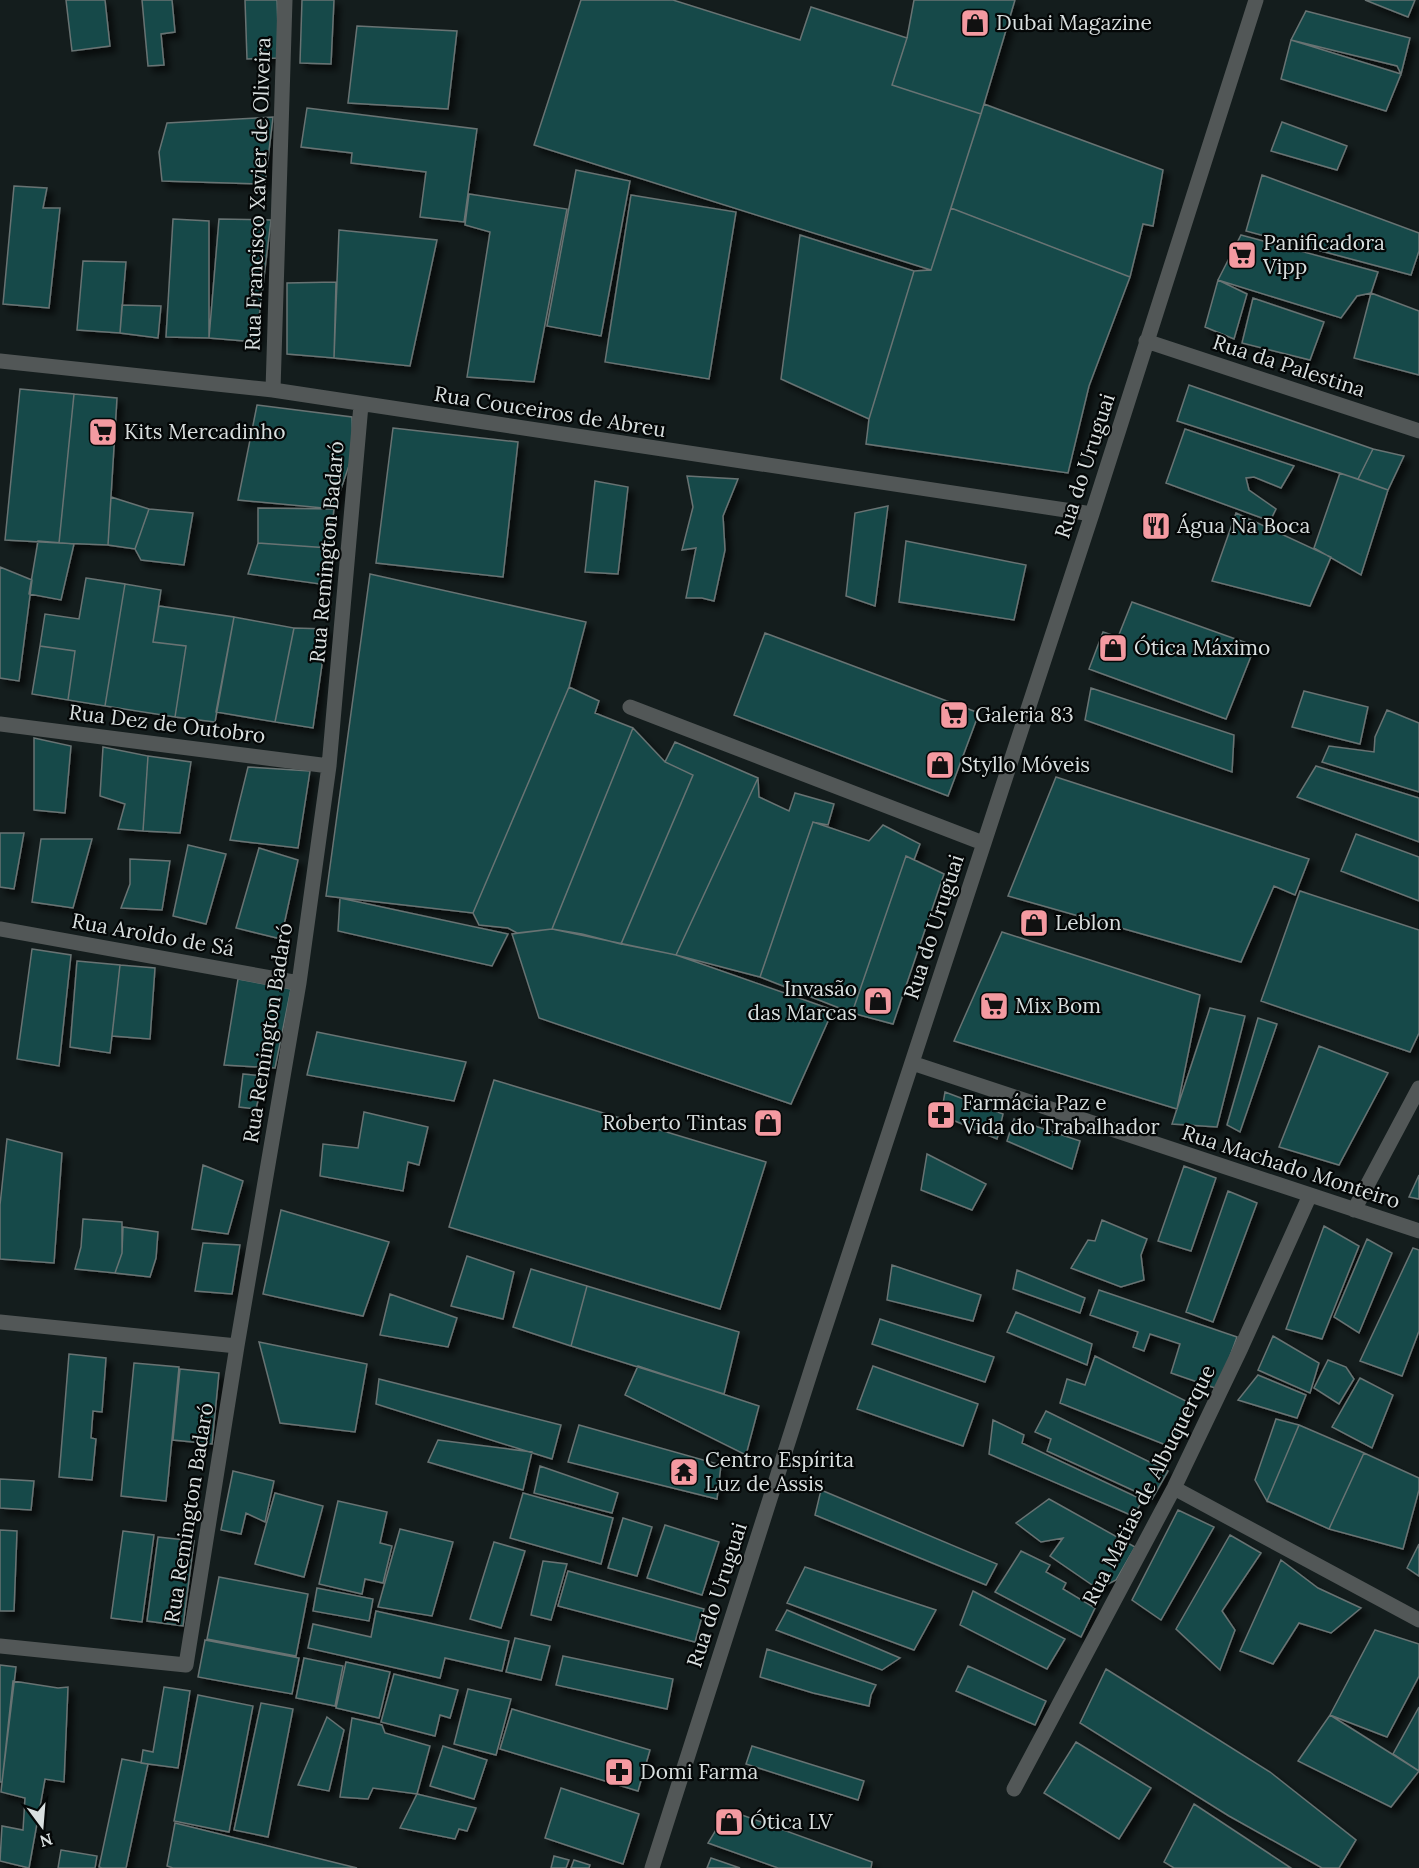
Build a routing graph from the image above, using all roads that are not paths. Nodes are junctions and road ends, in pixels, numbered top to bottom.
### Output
1 (285, 0) edge
2 (1256, 0) edge
3 (1146, 341) junction
4 (0, 361) edge
5 (273, 390) junction
6 (361, 405) junction
7 (1419, 431) edge
8 (1092, 514) junction
9 (630, 707) dead end
10 (0, 724) edge
11 (329, 766) junction
12 (983, 843) junction
13 (0, 929) edge
14 (299, 983) junction
15 (912, 1063) junction
16 (1419, 1088) edge
17 (1310, 1196) junction
18 (1354, 1209) junction
19 (1419, 1231) edge
20 (0, 1322) edge
21 (237, 1346) junction
22 (1174, 1488) junction
23 (1419, 1620) edge
24 (0, 1646) edge
25 (1014, 1789) dead end
26 (652, 1868) edge

1 - 5 street, Rua Francisco Xavier de Oliveira
2 - 3 street, Rua do Uruguai
3 - 7 street, Rua da Palestina
3 - 8 street, Rua do Uruguai
4 - 5 street, Rua Couceiros de Abreu
5 - 6 street, Rua Couceiros de Abreu
6 - 8 street, Rua Couceiros de Abreu
6 - 11 street, Rua Remington Badaró
8 - 12 street, Rua do Uruguai
9 - 12 street
10 - 11 street, Rua Dez de Outobro
11 - 14 street, Rua Remington Badaró
12 - 15 street, Rua do Uruguai
13 - 14 street, Rua Aroldo de Sá
14 - 21 street, Rua Remington Badaró
15 - 17 street, Rua Machado Monteiro
15 - 26 street, Rua do Uruguai
16 - 18 street
17 - 18 street, Rua Machado Monteiro
17 - 22 street, Rua Matias de Albuquerque
18 - 19 street, Rua Machado Monteiro
20 - 21 street
21 - 24 street, Rua Remington Badaró
22 - 23 street
22 - 25 street, Rua Matias de Albuquerque

